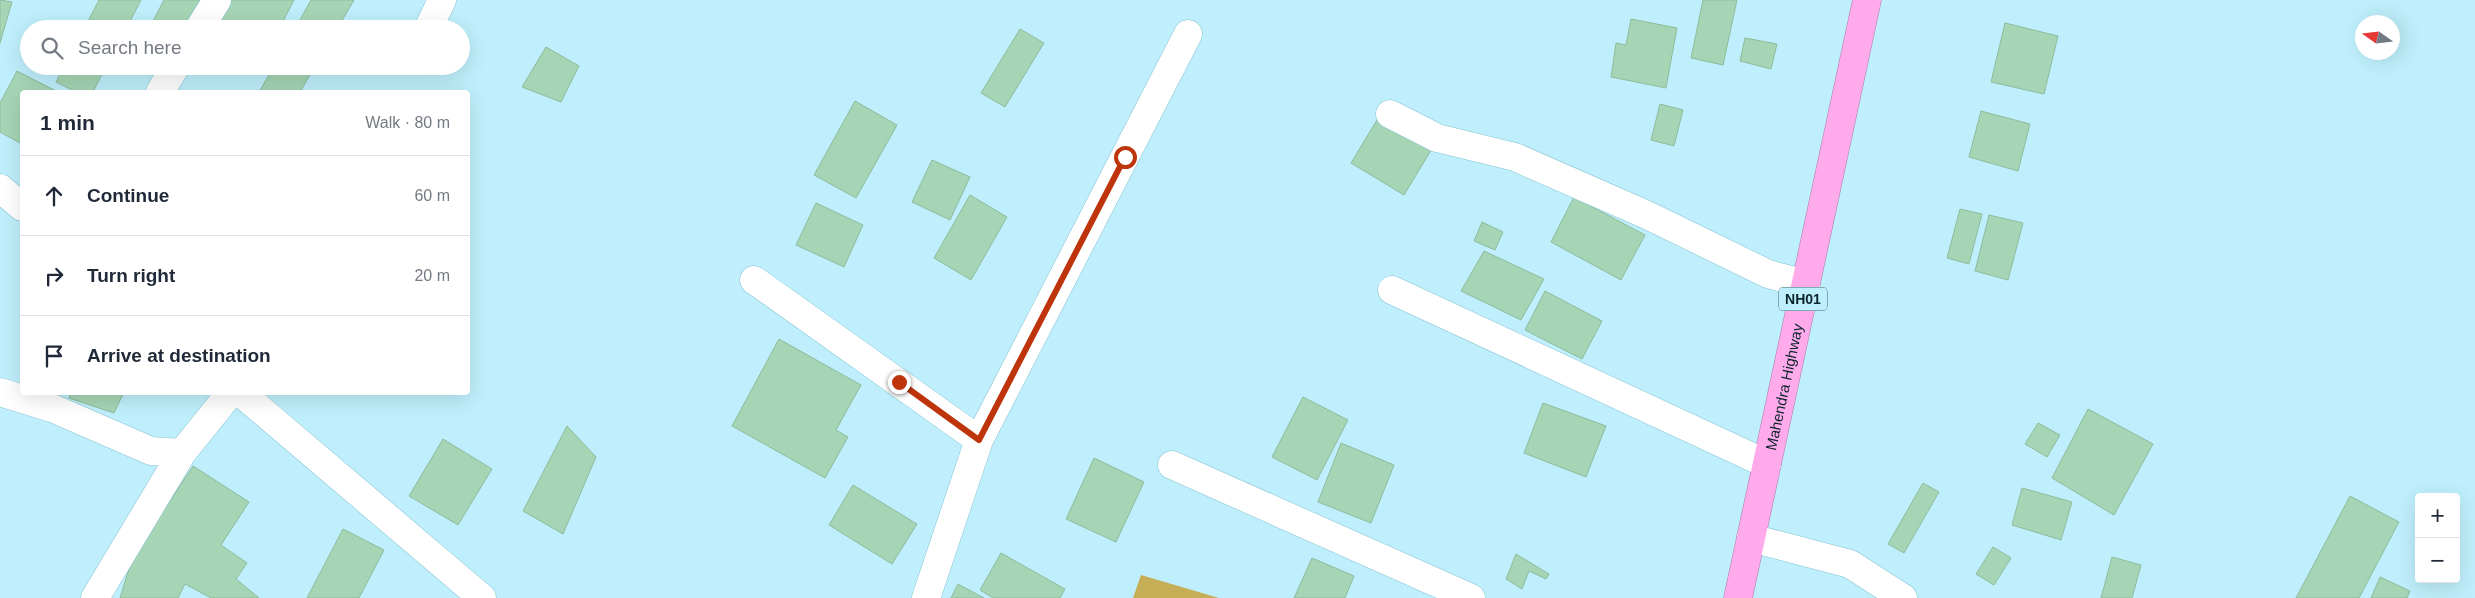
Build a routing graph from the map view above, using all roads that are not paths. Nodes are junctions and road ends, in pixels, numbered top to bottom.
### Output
1 (217, 0) edge
2 (442, 0) edge
3 (1867, 0) edge
4 (205, 20) edge
5 (432, 20) edge
6 (1188, 34) dead end
7 (170, 75) edge
8 (161, 90) edge
9 (1390, 114) dead end
10 (0, 188) edge
11 (20, 205) edge
12 (754, 280) dead end
13 (1806, 284) junction
14 (1392, 290) dead end
15 (0, 392) edge
16 (229, 395) edge
17 (244, 395) edge
18 (979, 440) junction
19 (182, 453) junction
20 (1767, 464) junction
21 (1172, 465) dead end
22 (1751, 538) junction
23 (95, 598) edge
24 (482, 598) edge
25 (926, 598) edge
26 (1471, 598) edge
27 (1738, 598) edge
28 (1903, 598) edge

1 - 4 street
2 - 5 street
3 - 13 highway, Mahendra Highway / NH01
6 - 18 street
7 - 8 street
9 - 13 street
10 - 11 street
12 - 18 street
13 - 20 highway, Mahendra Highway / NH01
14 - 20 street
15 - 19 street
16 - 19 street
17 - 24 street
18 - 25 street
19 - 23 street
20 - 22 highway, Mahendra Highway / NH01
21 - 26 street
22 - 27 highway, Mahendra Highway / NH01
22 - 28 street

